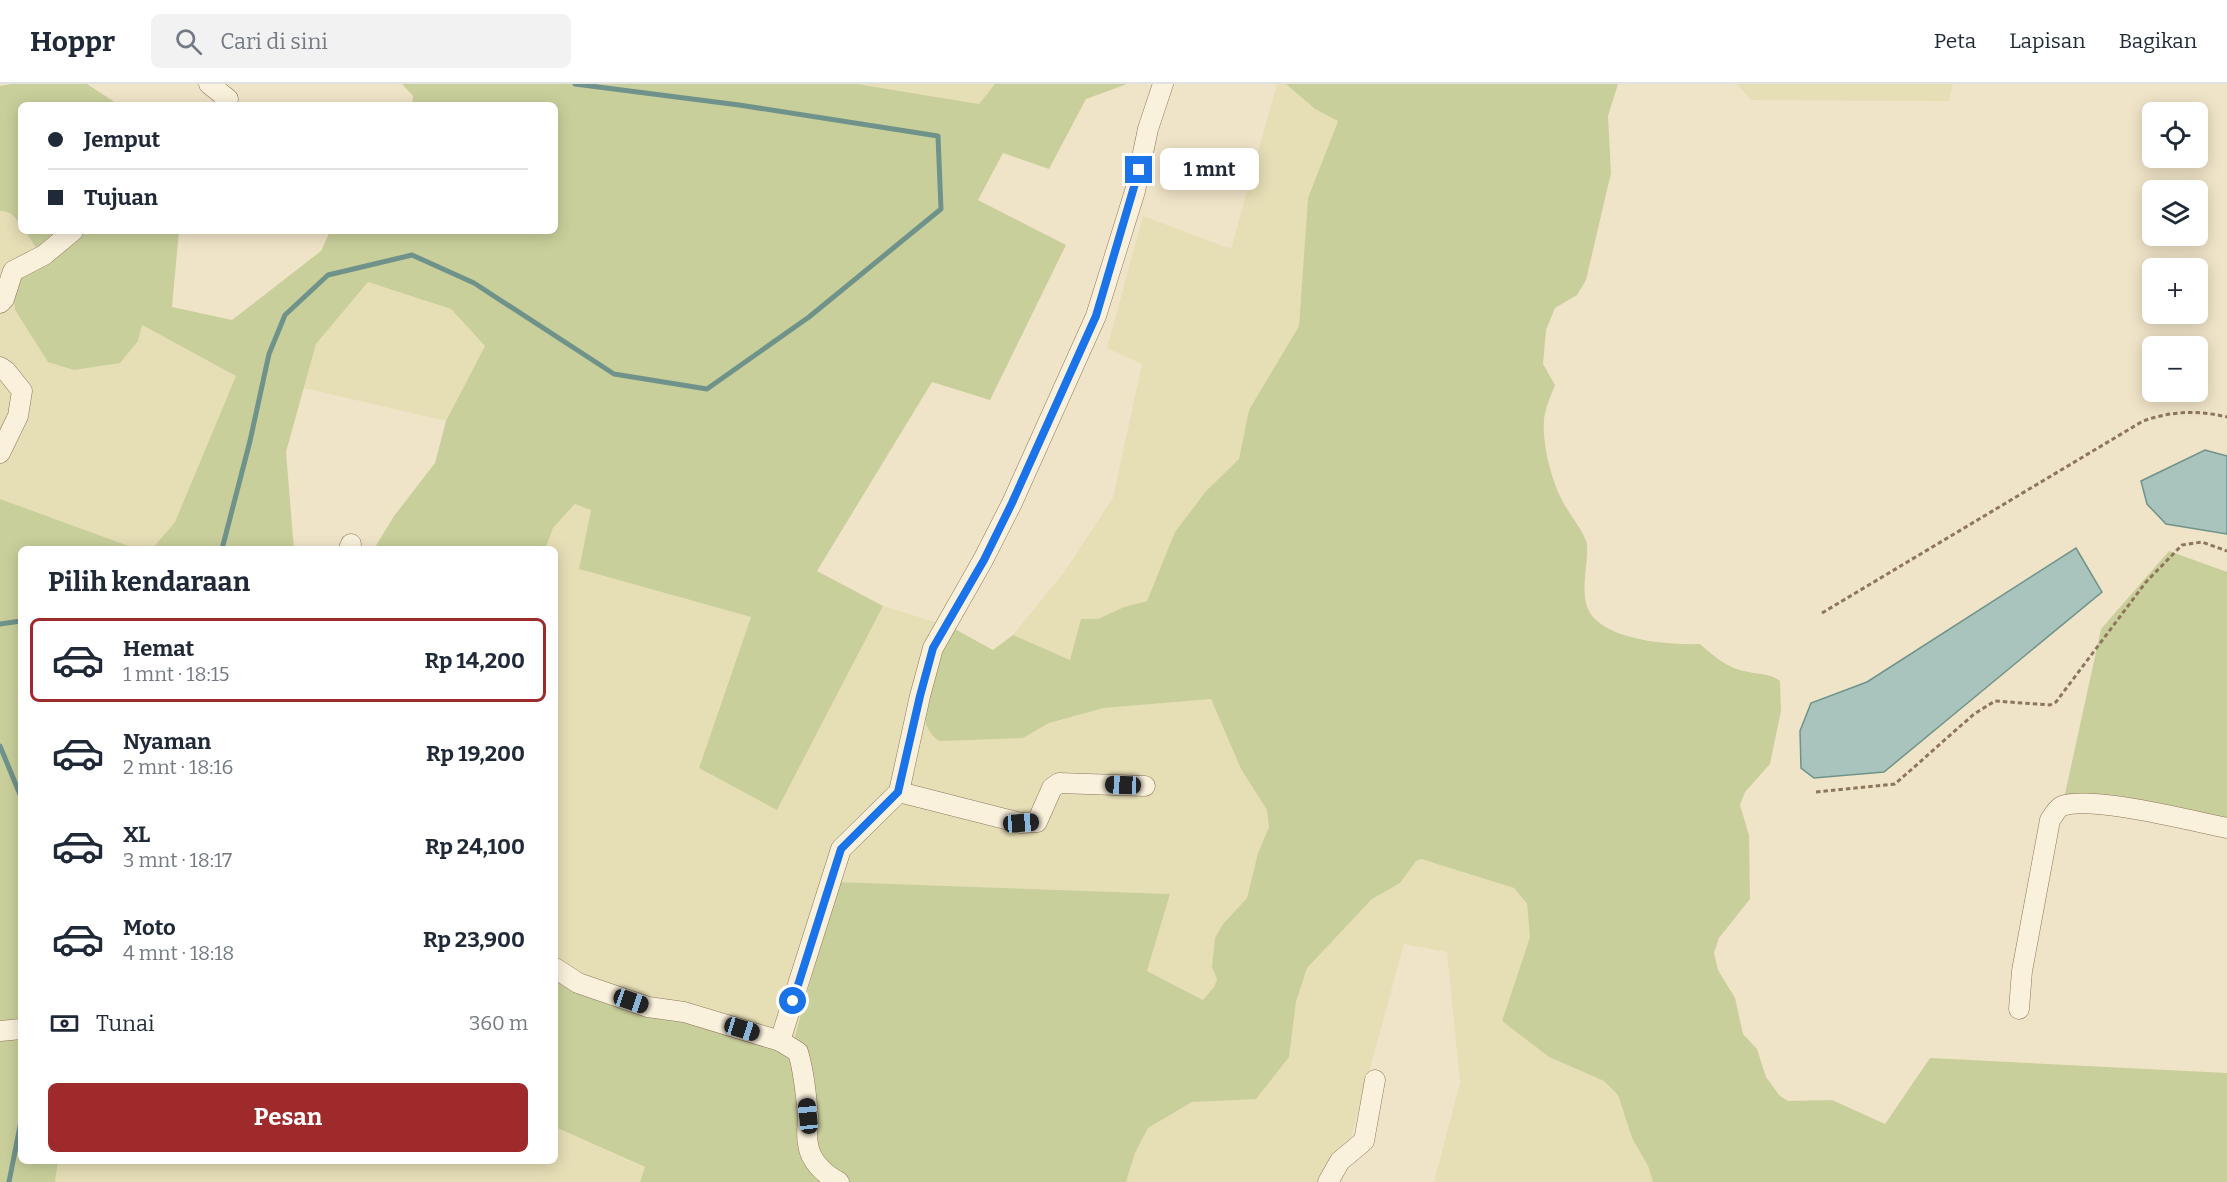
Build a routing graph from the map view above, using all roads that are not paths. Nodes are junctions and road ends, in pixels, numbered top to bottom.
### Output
1 (209, 84) edge
2 (1163, 84) edge
3 (226, 102) edge
4 (69, 234) edge
5 (0, 303) edge
6 (0, 368) edge
7 (0, 453) edge
8 (1145, 786) dead end
9 (898, 792) junction
10 (2227, 828) edge
11 (558, 970) edge
12 (2019, 1009) dead end
13 (780, 1041) junction
14 (1375, 1080) dead end
15 (839, 1182) edge
16 (1328, 1182) edge

1 - 3 street
2 - 9 street
4 - 5 street
6 - 7 street
8 - 9 street
9 - 13 street
10 - 12 street
11 - 13 street
13 - 15 street
14 - 16 street

